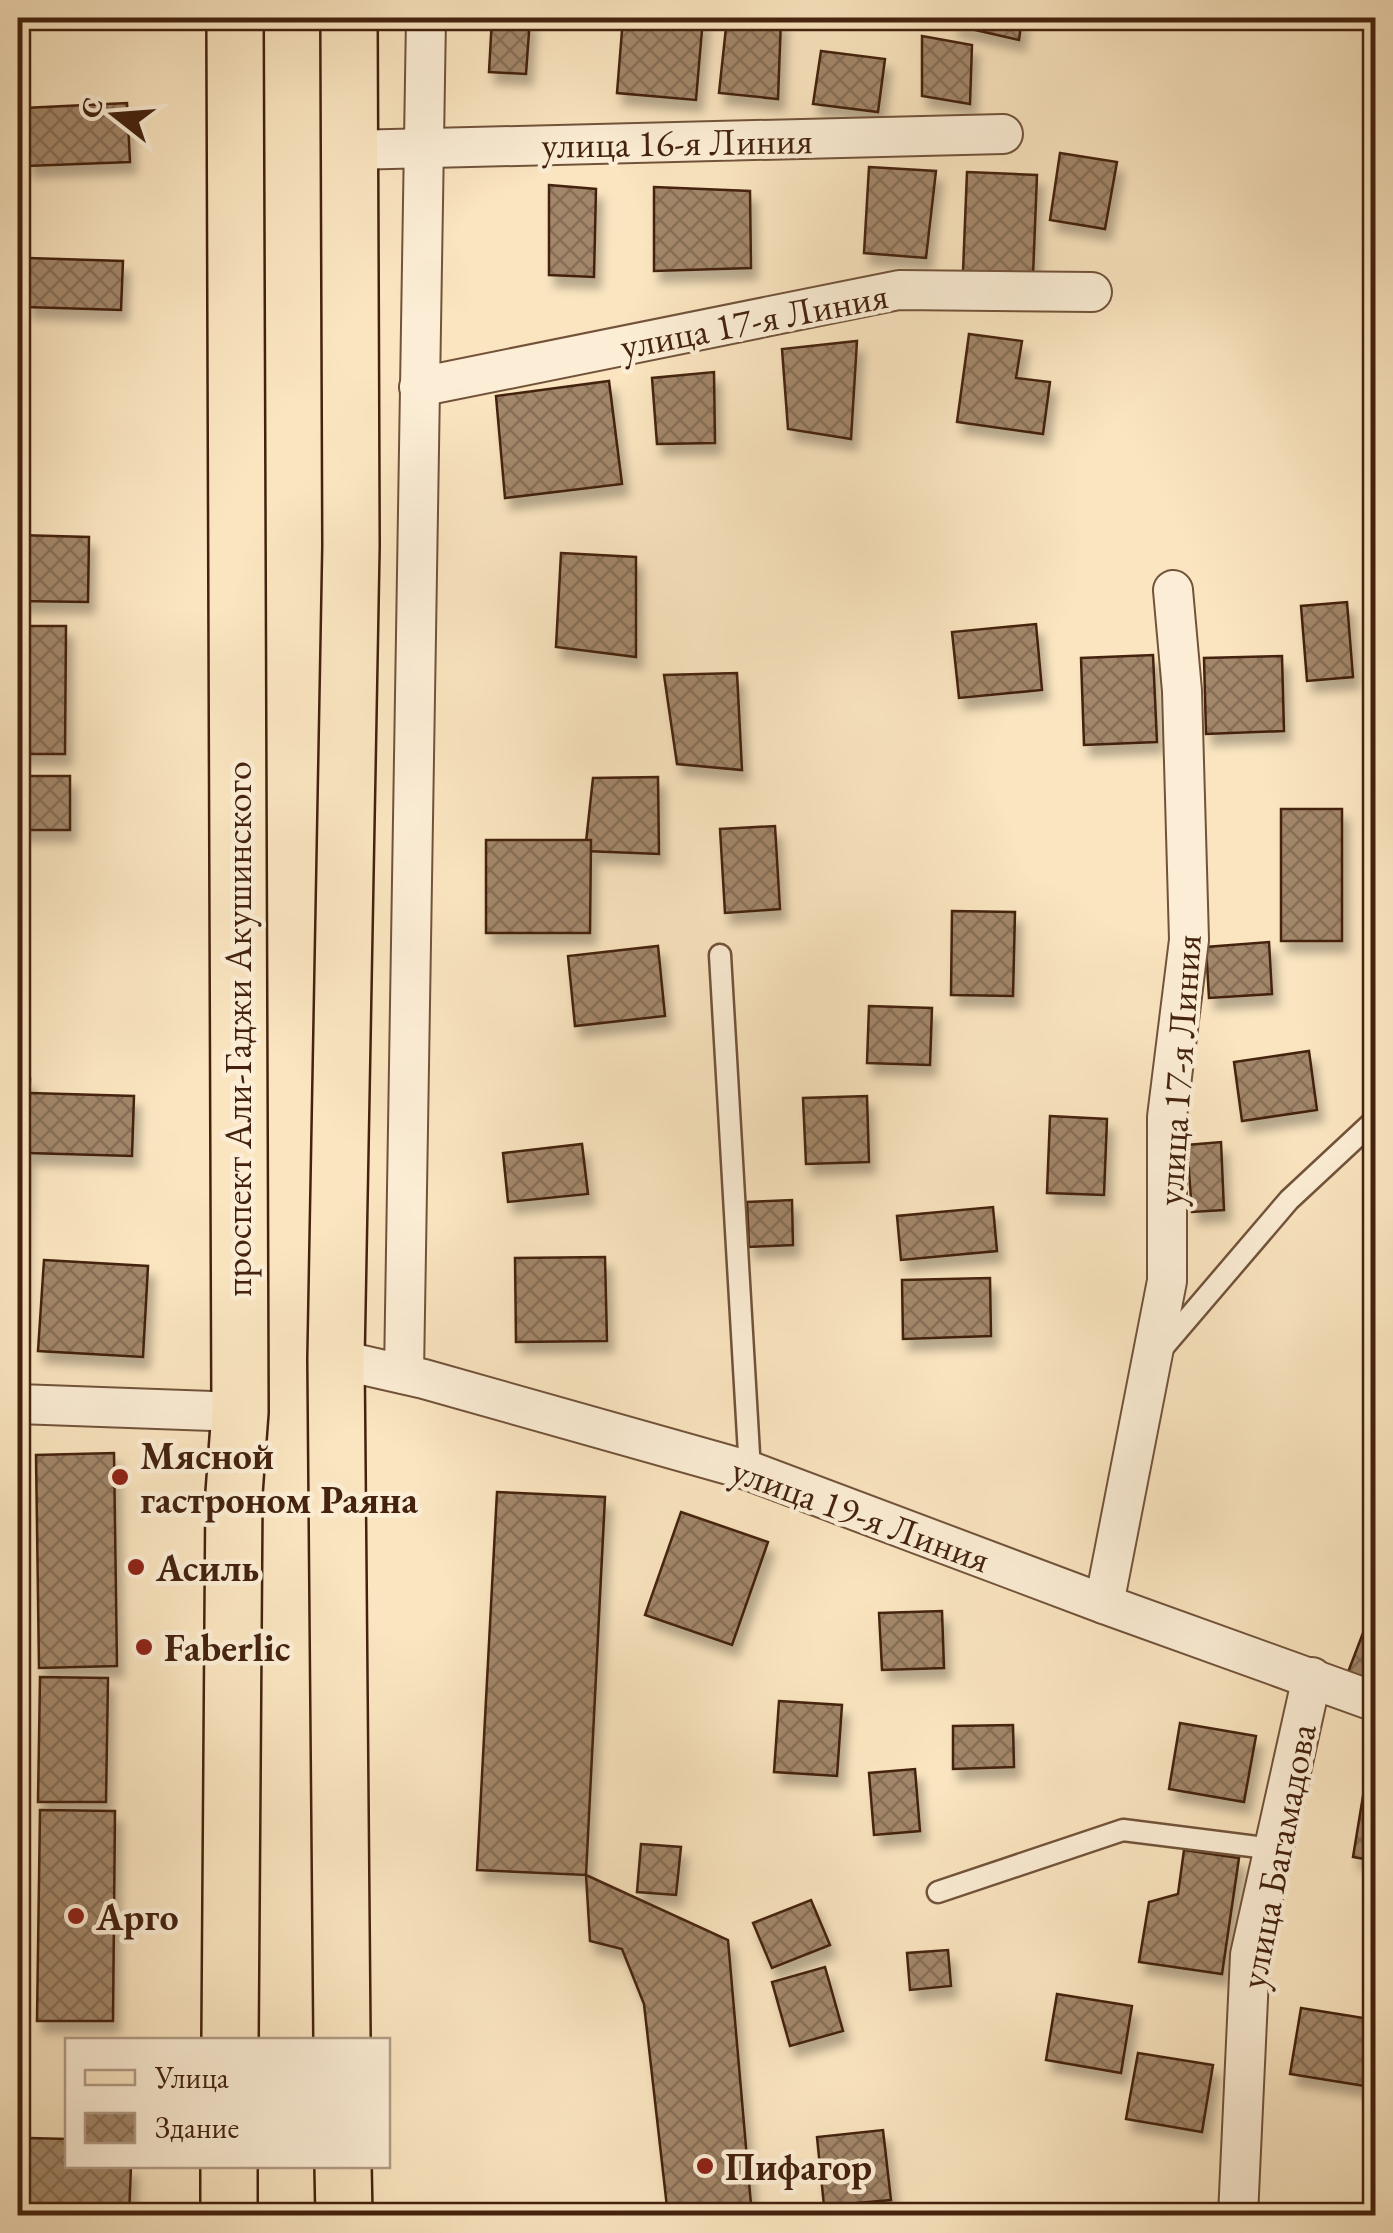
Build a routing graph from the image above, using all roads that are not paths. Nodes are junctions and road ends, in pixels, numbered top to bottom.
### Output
1 (235, 18) edge
2 (349, 18) edge
3 (426, 18) edge
4 (1003, 134) dead end
5 (425, 148) junction
6 (351, 150) junction
7 (1092, 292) dead end
8 (419, 388) junction
9 (1173, 590) dead end
10 (720, 955) dead end
11 (1376, 1119) edge
12 (336, 1359) junction
13 (1152, 1360) junction
14 (404, 1374) junction
15 (18, 1404) edge
16 (240, 1412) junction
17 (750, 1471) junction
18 (1104, 1604) junction
19 (1312, 1677) junction
20 (1376, 1702) edge
21 (1274, 1849) junction
22 (938, 1892) dead end
23 (230, 2038) edge
24 (342, 2038) edge
25 (229, 2168) edge
26 (343, 2168) edge
27 (229, 2216) edge
28 (344, 2216) edge
29 (1238, 2216) edge

1 - 16 main road, проспект Али-Гаджи Акушинского
2 - 6 main road
3 - 5 street
4 - 5 street, улица 16-я Линия
5 - 6 street, улица 16-я Линия
5 - 8 street
6 - 12 main road
7 - 8 street, улица 17-я Линия
8 - 14 street
9 - 13 street, улица 17-я Линия
10 - 17 lane
11 - 13 lane
12 - 14 street, улица 19-я Линия
12 - 24 main road
13 - 18 street, улица 17-я Линия
14 - 17 street, улица 19-я Линия
15 - 16 street
16 - 23 main road, проспект Али-Гаджи Акушинского
17 - 18 street, улица 19-я Линия
18 - 19 street, улица 19-я Линия
19 - 20 street, улица 19-я Линия
19 - 21 street, улица Багамадова
21 - 22 lane
21 - 29 street, улица Багамадова
25 - 27 main road
26 - 28 main road

